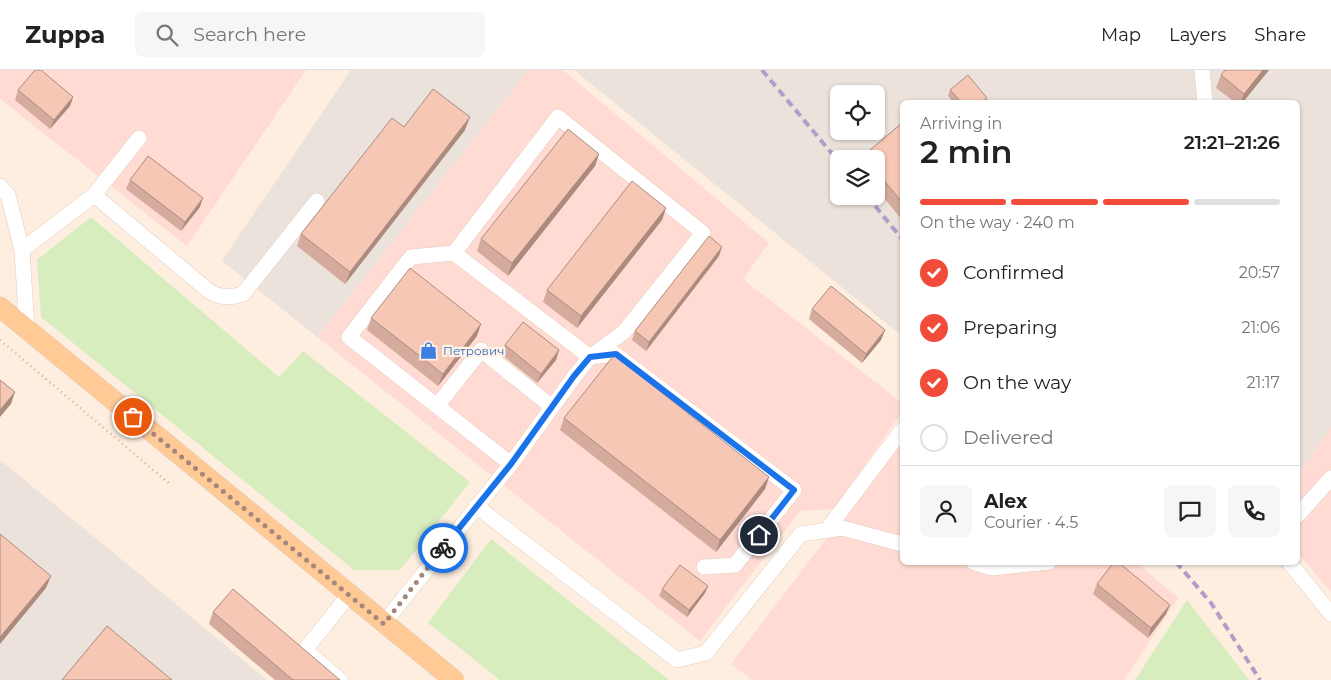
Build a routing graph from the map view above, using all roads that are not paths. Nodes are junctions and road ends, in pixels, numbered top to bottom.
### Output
1 (1202, 70) edge
2 (1205, 100) edge
3 (139, 138) dead end
4 (0, 186) edge
5 (94, 195) junction
6 (317, 202) dead end
7 (22, 250) junction
8 (454, 253) junction
9 (0, 307) edge
10 (27, 330) junction
11 (590, 357) junction
12 (437, 406) junction
13 (552, 407) junction
14 (900, 433) edge
15 (511, 464) junction
16 (1331, 478) edge
17 (476, 506) junction
18 (1300, 513) edge
19 (826, 530) junction
20 (900, 543) edge
21 (982, 565) edge
22 (1020, 565) edge
23 (1291, 565) edge
24 (704, 567) dead end
25 (349, 595) junction
26 (1331, 614) edge
27 (384, 624) junction
28 (340, 680) edge
29 (454, 680) edge

1 - 2 lane
3 - 5 lane
4 - 7 lane
5 - 6 lane
5 - 7 lane
7 - 10 lane
8 - 11 lane
8 - 11 lane
8 - 12 lane
9 - 10 main road
10 - 25 main road
11 - 13 lane
11 - 24 lane
12 - 13 lane
12 - 15 lane
13 - 15 lane
14 - 19 lane
15 - 17 lane
16 - 18 lane
17 - 19 lane
17 - 27 lane
19 - 20 lane
21 - 22 lane
23 - 26 lane
25 - 27 main road
25 - 28 lane
27 - 29 main road

